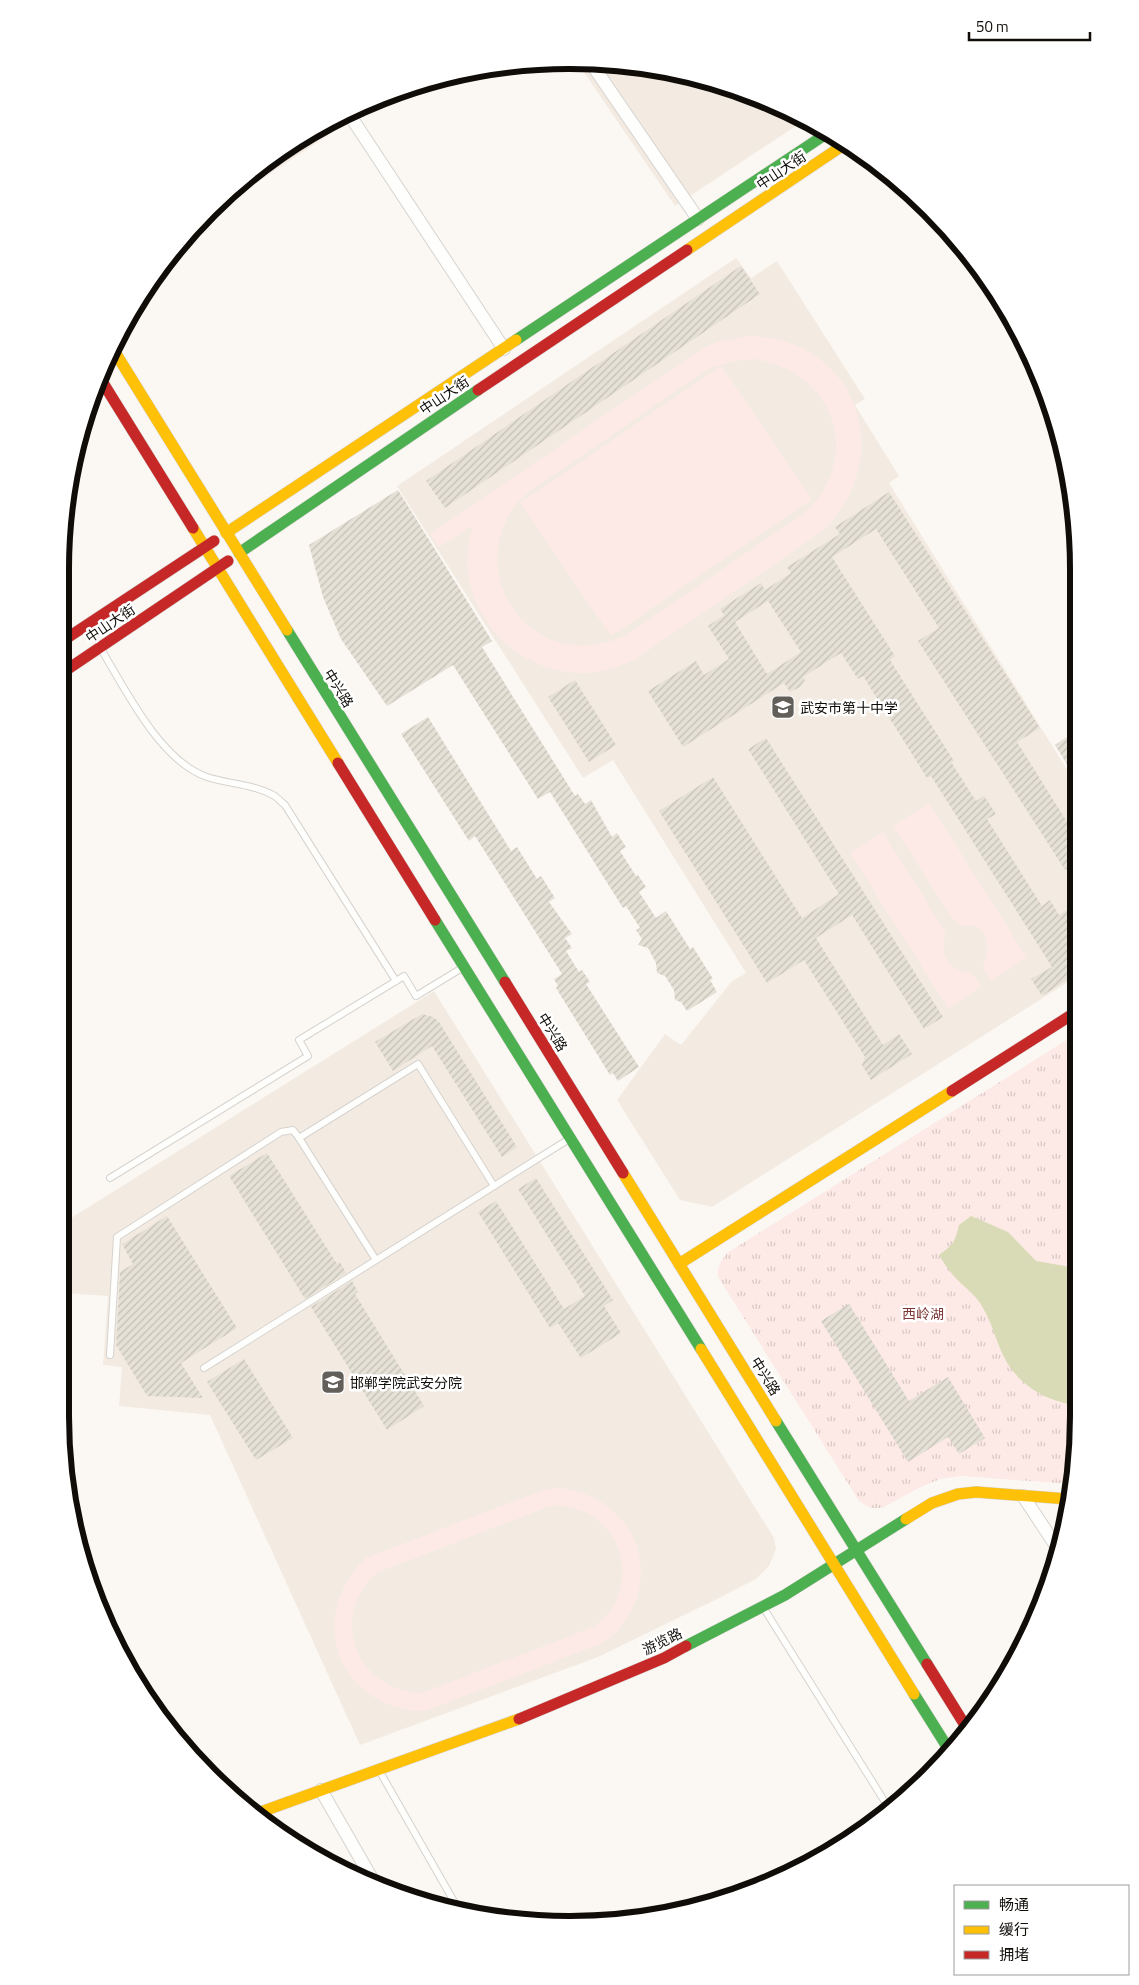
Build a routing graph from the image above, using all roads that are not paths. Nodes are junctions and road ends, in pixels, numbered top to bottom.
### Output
1 (596, 70) edge
2 (352, 118) edge
3 (822, 137) edge
4 (839, 148) edge
5 (698, 219) junction
6 (504, 349) junction
7 (117, 355) edge
8 (104, 385) edge
9 (226, 533) junction
10 (204, 547) junction
11 (239, 553) junction
12 (217, 568) junction
13 (69, 637) edge
14 (100, 648) junction
15 (69, 668) edge
16 (464, 967) junction
17 (396, 981) junction
18 (1070, 1016) edge
19 (299, 1138) junction
20 (570, 1138) junction
21 (110, 1178) dead end
22 (494, 1186) junction
23 (376, 1260) junction
24 (679, 1264) junction
25 (110, 1355) dead end
26 (204, 1368) dead end
27 (1023, 1496) junction
28 (1063, 1499) edge
29 (1054, 1542) edge
30 (857, 1550) junction
31 (834, 1564) junction
32 (763, 1607) junction
33 (964, 1724) edge
34 (947, 1745) edge
35 (378, 1770) junction
36 (322, 1790) junction
37 (886, 1803) edge
38 (263, 1811) edge
39 (368, 1874) edge
40 (455, 1903) edge

1 - 5 street
2 - 6 street
3 - 5 main road, 中山大街
4 - 11 main road, 中山大街
5 - 6 main road, 中山大街
6 - 9 main road, 中山大街
7 - 9 main road, 中兴路
8 - 10 main road
9 - 10 main road, 中山大街
9 - 11 main road, 中兴路
10 - 12 main road
10 - 13 main road, 中山大街
11 - 12 main road, 中山大街
11 - 24 main road, 中兴路
12 - 14 main road, 中山大街
12 - 16 main road
14 - 15 main road, 中山大街
14 - 17 lane
16 - 17 lane
16 - 20 main road
17 - 21 lane
18 - 24 main road
19 - 22 lane
19 - 23 lane
19 - 25 lane
20 - 22 lane
20 - 31 main road
22 - 23 lane
23 - 26 lane
24 - 30 main road, 中兴路
27 - 28 main road, 游览路
27 - 29 street
27 - 30 main road, 游览路
30 - 31 main road, 游览路
30 - 33 main road, 中兴路
31 - 32 main road, 游览路
31 - 34 main road
32 - 35 main road, 游览路
32 - 37 lane
35 - 36 main road, 游览路
35 - 40 lane
36 - 38 main road, 游览路
36 - 39 street

